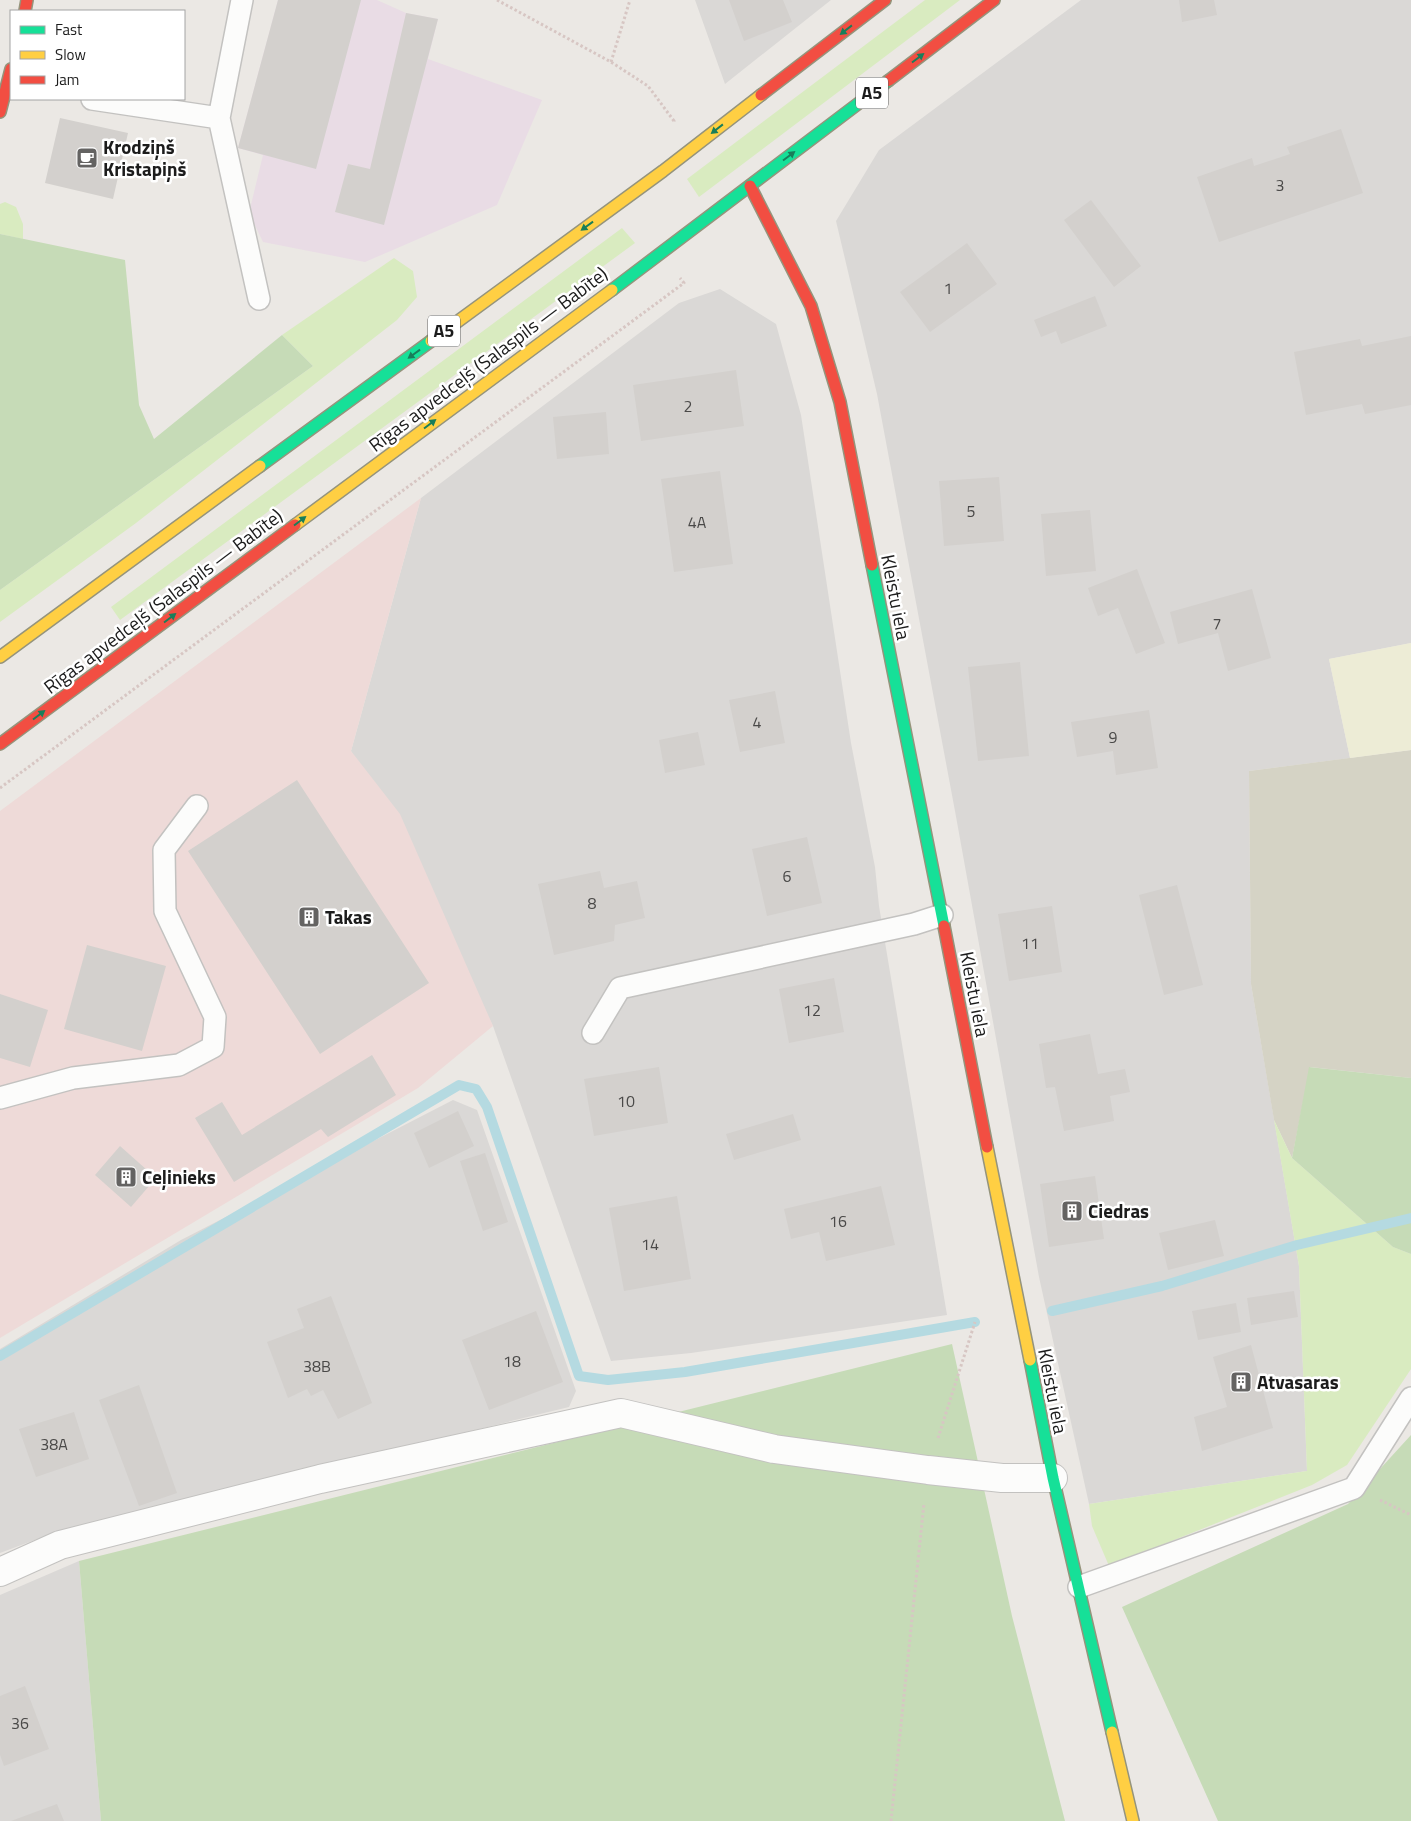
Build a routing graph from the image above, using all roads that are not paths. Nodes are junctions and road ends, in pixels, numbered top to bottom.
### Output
1 (242, 0) edge
2 (884, 0) edge
3 (994, 0) edge
4 (10, 81) edge
5 (99, 100) edge
6 (0, 112) edge
7 (219, 118) junction
8 (750, 186) junction
9 (259, 299) dead end
10 (0, 657) edge
11 (0, 744) edge
12 (197, 806) dead end
13 (942, 915) junction
14 (593, 1033) dead end
15 (0, 1098) edge
16 (1411, 1398) edge
17 (1053, 1478) junction
18 (0, 1572) edge
19 (1079, 1587) junction
20 (1133, 1821) edge

1 - 7 lane
2 -> 10 main road, A5
8 -> 3 main road, Rīgas apvedceļš (Salaspils — Babīte) / A5
4 - 6 main road
5 - 7 lane
7 - 9 lane
11 -> 8 main road, Rīgas apvedceļš (Salaspils — Babīte) / A5
8 - 13 main road, Kleistu iela
12 - 15 lane
13 - 14 lane
13 - 17 main road, Kleistu iela
16 - 19 lane
17 - 18 street
17 - 19 main road, Kleistu iela
19 - 20 main road, Kleistu iela

